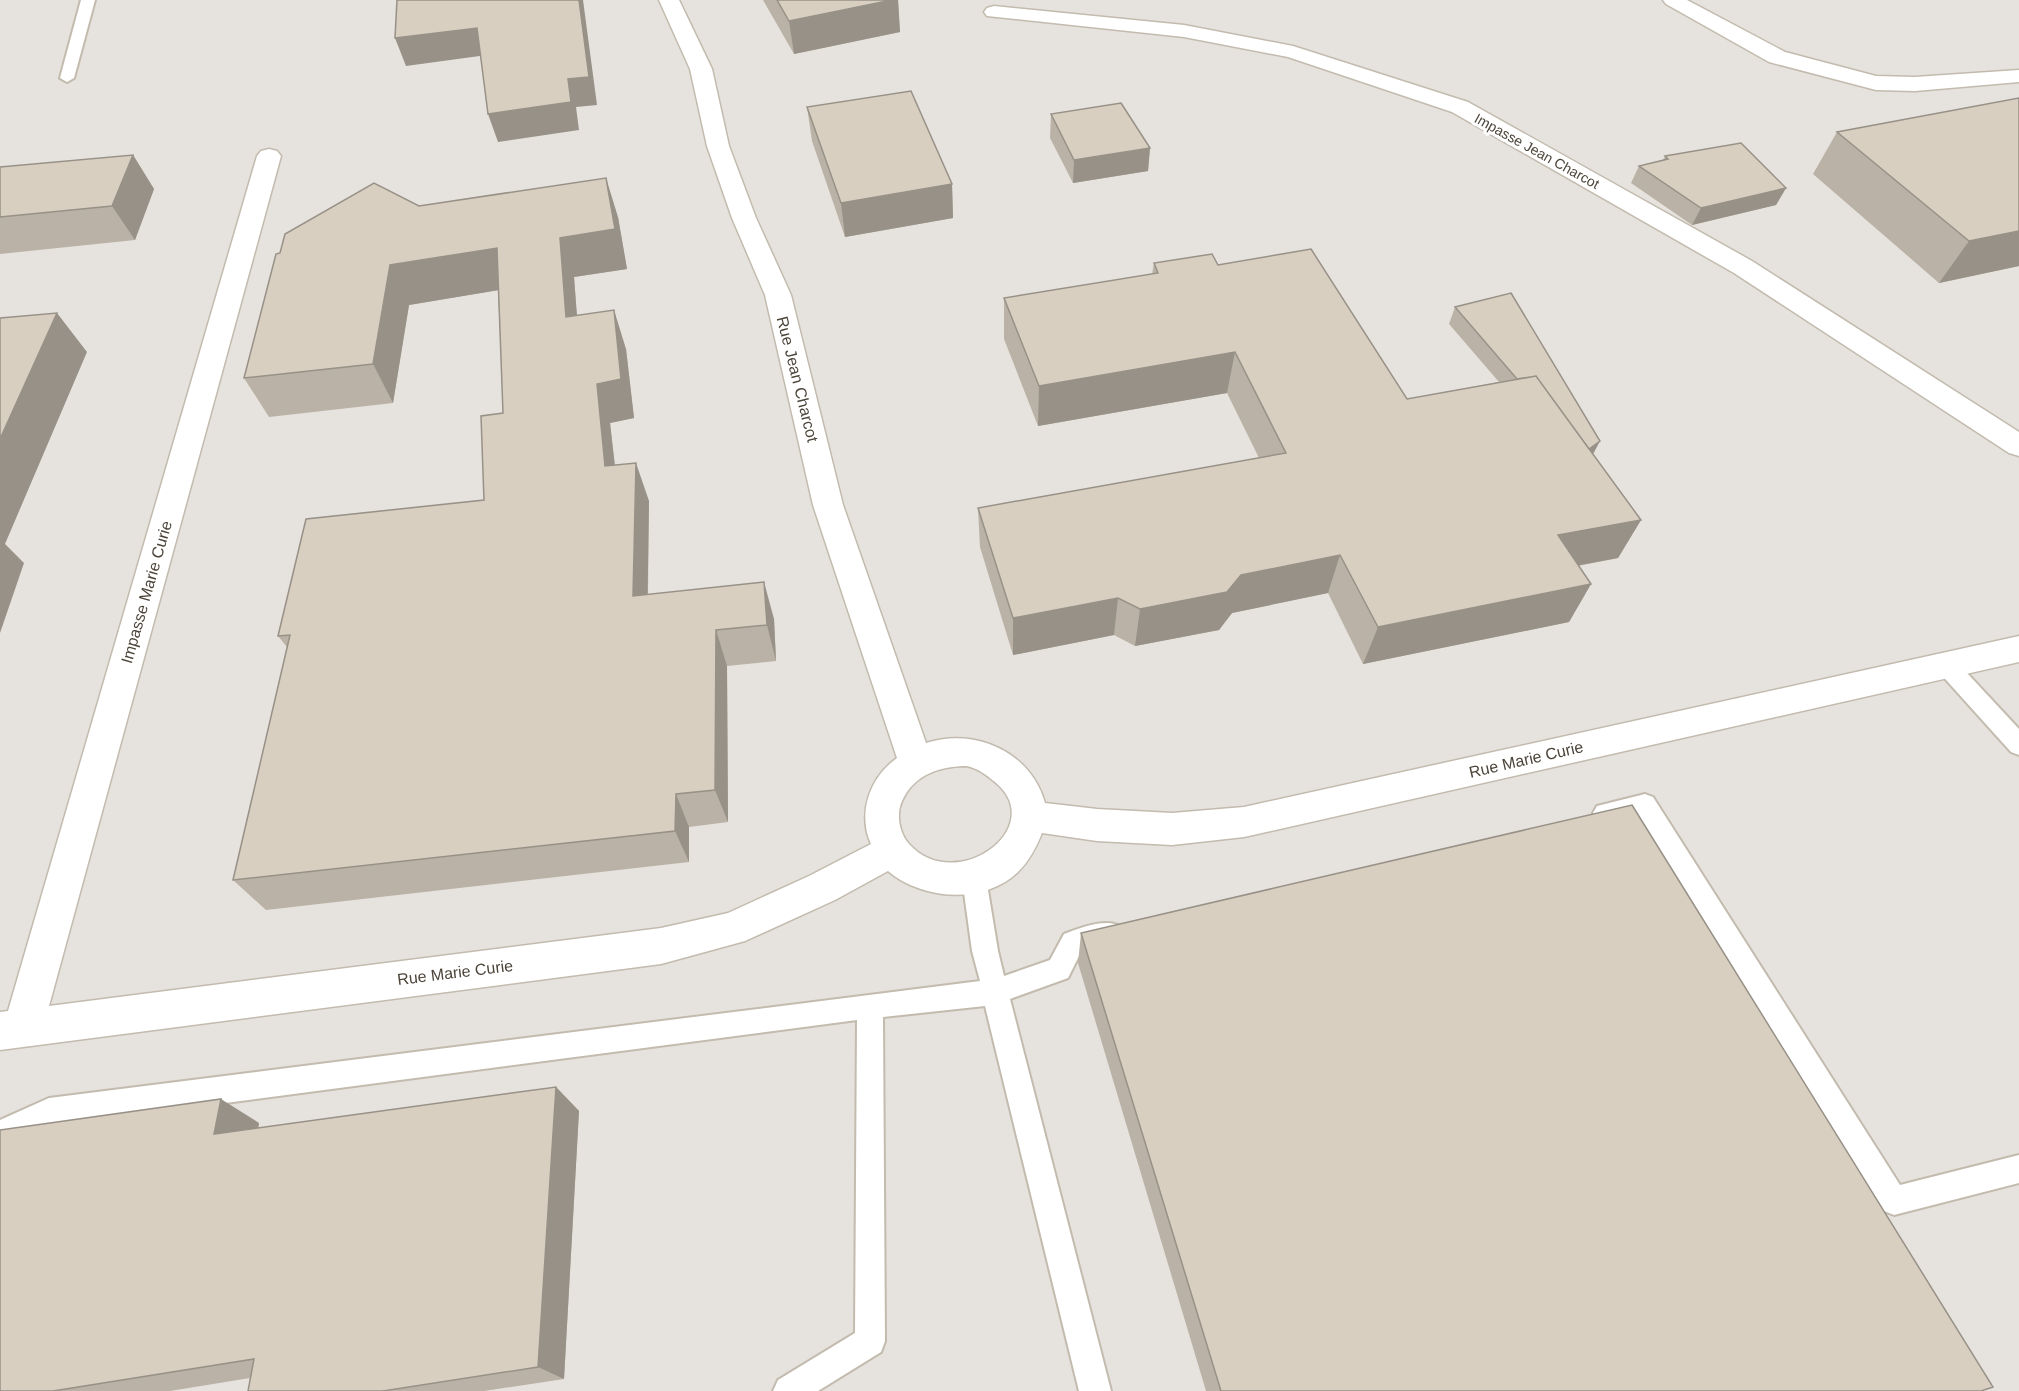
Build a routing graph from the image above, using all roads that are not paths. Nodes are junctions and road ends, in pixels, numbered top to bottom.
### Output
1 (88, 0) edge
2 (669, 0) edge
3 (1673, 0) edge
4 (994, 12) dead end
5 (2019, 76) edge
6 (68, 78) dead end
7 (269, 156) dead end
8 (2019, 446) edge
9 (2019, 649) edge
10 (1946, 665) junction
11 (2019, 745) edge
12 (916, 762) junction
13 (1030, 816) junction
14 (1587, 818) edge
15 (892, 851) junction
16 (974, 878) junction
17 (1130, 928) edge
18 (995, 992) junction
19 (870, 1006) junction
20 (11, 1029) edge
21 (0, 1138) edge
22 (2019, 1168) edge
23 (789, 1391) edge
24 (1095, 1391) edge

1 - 6 lane
2 - 12 street, Rue Jean Charcot
3 - 5 street
4 - 8 street, Impasse Jean Charcot
7 - 20 street, Impasse Marie Curie
9 - 10 street, Rue Marie Curie
10 - 11 lane
10 - 13 street, Rue Marie Curie
12 - 13 street
12 - 15 street
13 - 16 street
14 - 22 lane
15 - 16 street
15 - 20 street, Rue Marie Curie
16 - 18 lane
17 - 18 lane
18 - 19 lane
18 - 24 lane
19 - 21 lane
19 - 23 lane

